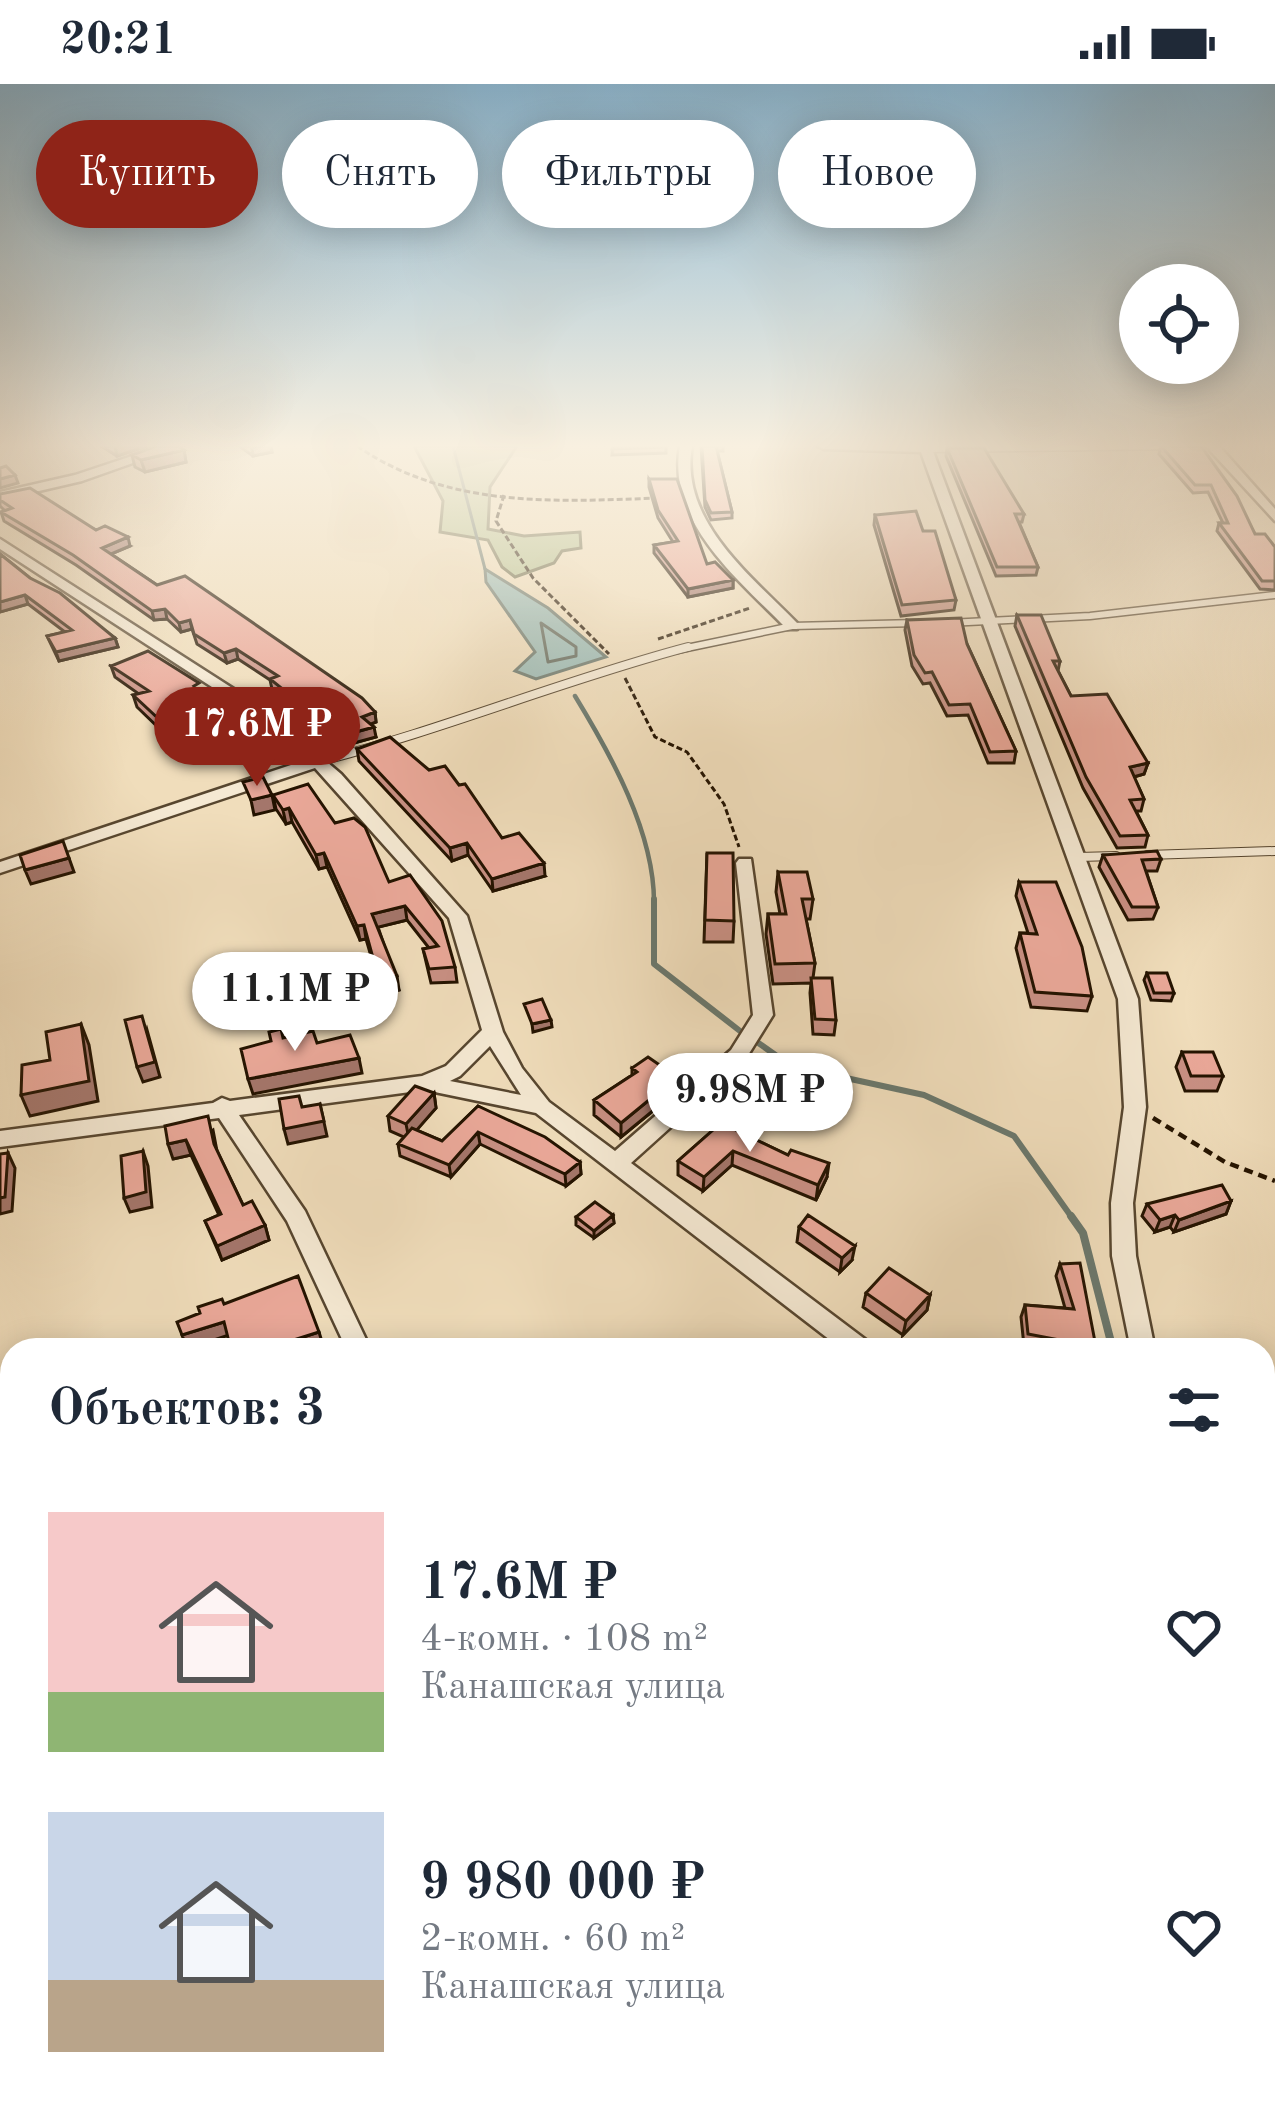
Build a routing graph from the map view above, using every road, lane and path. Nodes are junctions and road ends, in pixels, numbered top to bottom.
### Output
1 (505, 540) edge
2 (712, 540) edge
3 (960, 540) edge
4 (0, 543) edge
5 (1275, 595) edge
6 (770, 603) junction
7 (990, 622) junction
8 (792, 626) junction
9 (620, 666) junction
10 (316, 762) junction
11 (1275, 851) edge
12 (1143, 855) edge
13 (1121, 856) edge
14 (1078, 857) junction
15 (746, 863) joint
16 (0, 868) edge
17 (493, 1032) junction
18 (425, 1083) junction
19 (222, 1106) junction
20 (542, 1106) junction
21 (1135, 1107) junction
22 (0, 1139) edge
23 (616, 1163) junction
24 (1275, 1181) edge
25 (353, 1338) edge
26 (845, 1338) edge
27 (1141, 1338) edge

1 - 9 path
2 - 6 street
3 - 7 street
4 - 10 street
5 - 7 lane
6 - 8 street
6 - 9 path
7 - 8 lane
7 - 14 street
8 - 9 lane
9 - 10 lane
9 - 15 path
10 - 16 street
10 - 17 street
11 - 12 lane
13 - 14 lane
14 - 21 street
15 - 23 street
17 - 18 street
17 - 20 street
18 - 19 street
18 - 20 street
19 - 22 street
19 - 25 street
20 - 23 street
21 - 24 path
21 - 27 street
23 - 26 street

